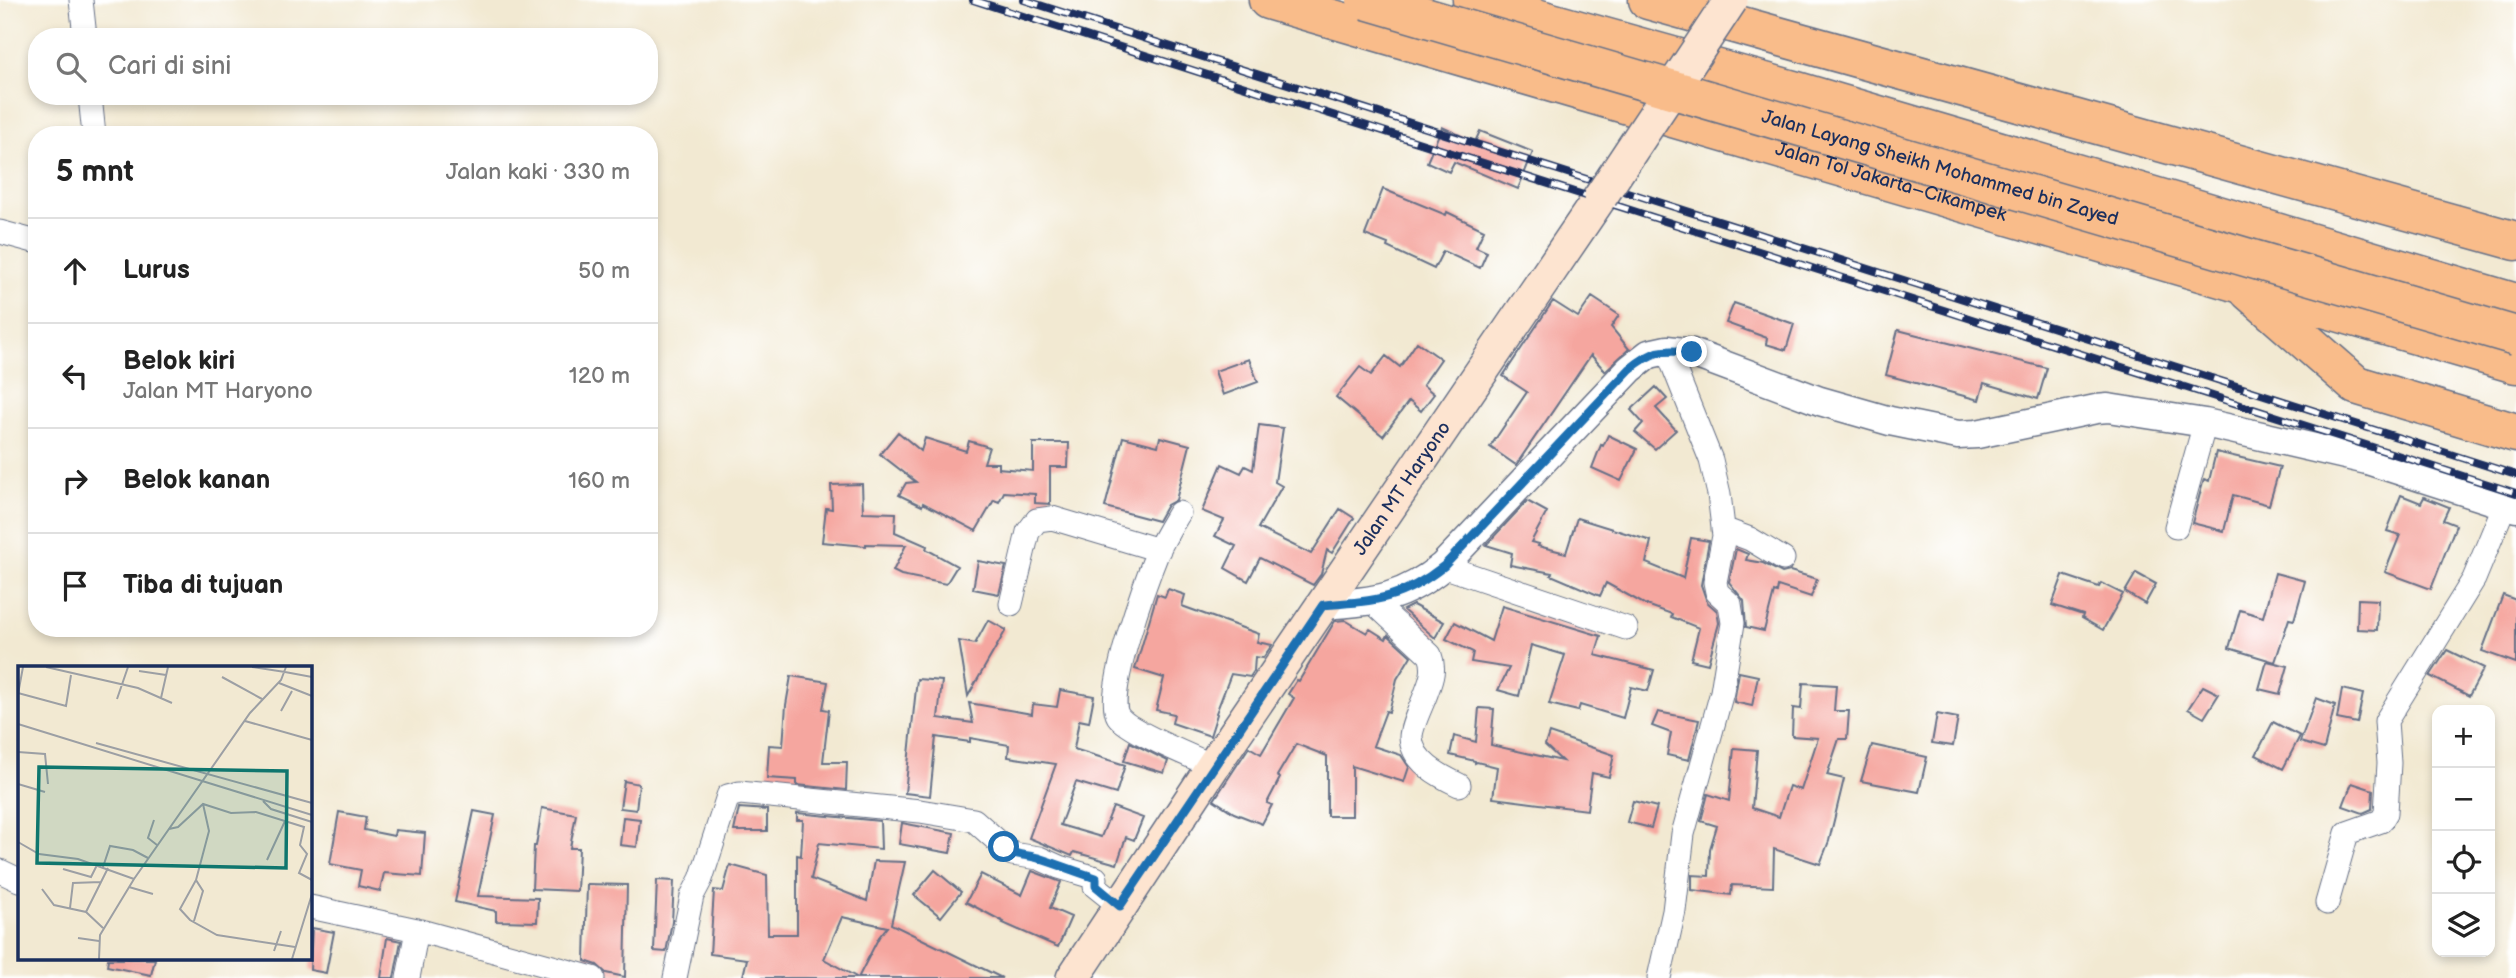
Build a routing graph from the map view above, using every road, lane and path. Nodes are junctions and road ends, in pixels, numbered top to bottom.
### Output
1 (81, 0) edge
2 (1268, 0) edge
3 (1366, 0) edge
4 (1441, 0) edge
5 (1472, 0) edge
6 (1648, 0) edge
7 (1731, 0) edge
8 (84, 28) edge
9 (91, 105) edge
10 (93, 126) edge
11 (0, 232) edge
12 (28, 240) edge
13 (2516, 241) edge
14 (2240, 284) junction
15 (2516, 303) edge
16 (2516, 314) edge
17 (2516, 336) edge
18 (1667, 350) junction
19 (2516, 364) edge
20 (2204, 424) junction
21 (2516, 433) edge
22 (2510, 506) edge
23 (1179, 513) dead end
24 (2176, 527) dead end
25 (1723, 529) junction
26 (1159, 550) junction
27 (1783, 559) dead end
28 (1444, 566) junction
29 (1372, 601) junction
30 (1011, 604) dead end
31 (1323, 605) junction
32 (1626, 628) dead end
33 (1213, 766) junction
34 (1459, 785) dead end
35 (0, 872) edge
36 (18, 880) edge
37 (2327, 903) dead end
38 (1120, 906) junction
39 (312, 907) edge
40 (417, 930) junction
41 (408, 978) edge
42 (593, 978) edge
43 (675, 978) edge
44 (1073, 978) edge
45 (1659, 978) edge

1 - 8 street
2 - 14 highway, Jalan Tol Jakarta–Cikampek
3 - 17 highway, Jalan Layang Sheikh Mohammed bin Zayed, bridge
4 - 16 highway, Jalan Layang Sheikh Mohammed bin Zayed
5 - 15 highway
6 - 13 highway
7 - 31 main road, Jalan MT Haryono, bridge
9 - 10 street
11 - 12 street
14 - 19 highway, Jalan Tol Jakarta–Cikampek
14 - 21 highway
18 - 20 street
18 - 25 street
18 - 28 street
20 - 22 street
20 - 24 street
22 - 37 street
23 - 26 street
25 - 27 street
25 - 45 street
26 - 30 street
26 - 33 street
28 - 29 street
28 - 32 street
29 - 31 street
29 - 34 street
31 - 33 main road, Jalan MT Haryono
33 - 38 main road, Jalan MT Haryono
35 - 36 street
38 - 43 street
38 - 44 main road, Jalan MT Haryono
39 - 40 street
40 - 41 street
40 - 42 street

